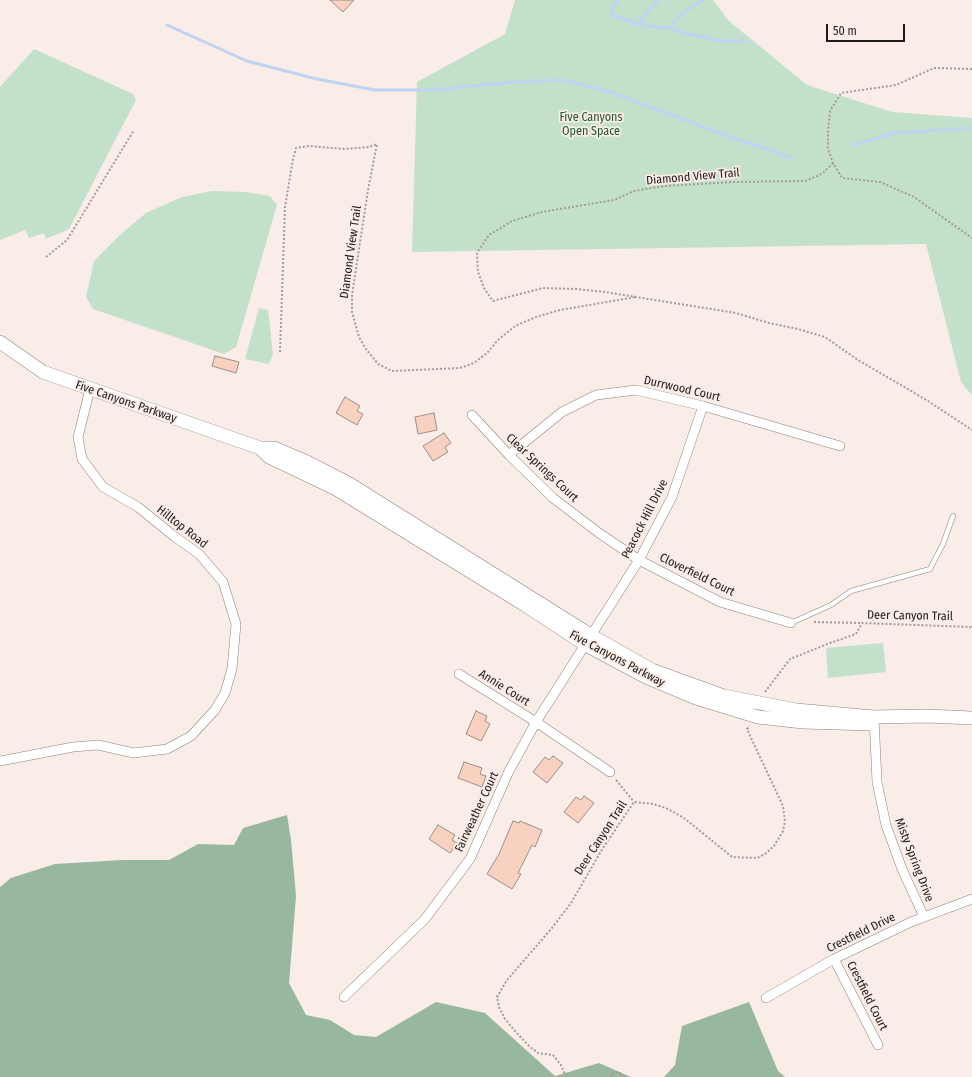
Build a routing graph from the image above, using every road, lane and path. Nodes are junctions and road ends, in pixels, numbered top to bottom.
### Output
1 (972, 69) edge
2 (134, 130) dead end
3 (833, 163) junction
4 (972, 238) edge
5 (46, 257) dead end
6 (637, 297) junction
7 (0, 342) edge
8 (280, 352) dead end
9 (90, 389) junction
10 (703, 406) junction
11 (472, 415) dead end
12 (972, 430) edge
13 (840, 446) dead end
14 (509, 456) junction
15 (953, 516) dead end
16 (639, 560) junction
17 (813, 622) dead end
18 (862, 622) junction
19 (790, 623) joint
20 (972, 627) edge
21 (589, 641) junction
22 (460, 674) dead end
23 (762, 703) junction
24 (758, 717) junction
25 (972, 718) edge
26 (874, 720) junction
27 (536, 722) junction
28 (972, 726) edge
29 (0, 761) edge
30 (610, 772) joint
31 (634, 802) junction
32 (972, 899) edge
33 (924, 917) junction
34 (834, 958) junction
35 (344, 997) dead end
36 (766, 998) dead end
37 (878, 1045) dead end
38 (566, 1077) edge
39 (611, 1077) edge
40 (623, 1077) edge

1 - 3 path
2 - 5 path
3 - 4 path
3 - 6 path, Diamond View Trail
6 - 8 path, Diamond View Trail
6 - 12 path, Diamond View Trail
7 - 9 main road, Five Canyons Parkway
9 - 21 main road, Five Canyons Parkway
9 - 29 street, Hilltop Road
10 - 13 street, Durrwood Court
10 - 14 street, Durrwood Court
10 - 16 street, Peacock Hill Drive
11 - 14 street, Clear Springs Court
14 - 16 street, Clear Springs Court
15 - 19 lane
16 - 19 street, Cloverfield Court
16 - 21 street, Peacock Hill Drive
17 - 18 path
18 - 20 path, Deer Canyon Trail
18 - 23 path, Deer Canyon Trail
21 - 23 main road, Five Canyons Parkway
21 - 24 main road, Five Canyons Parkway
21 - 27 street, Fairweather Court
22 - 27 street, Annie Court
23 - 26 main road, Five Canyons Parkway
24 - 26 main road, Five Canyons Parkway
24 - 31 path, Deer Canyon Trail
25 - 26 main road, Five Canyons Parkway
26 - 28 main road, Five Canyons Parkway
26 - 33 street, Misty Spring Drive
27 - 30 street, Annie Court
27 - 35 street, Fairweather Court
30 - 31 path
31 - 38 path, Deer Canyon Trail
32 - 33 street, Crestfield Drive
33 - 34 street, Crestfield Drive
34 - 36 street, Crestfield Drive
34 - 37 street, Crestfield Court
39 - 40 path

